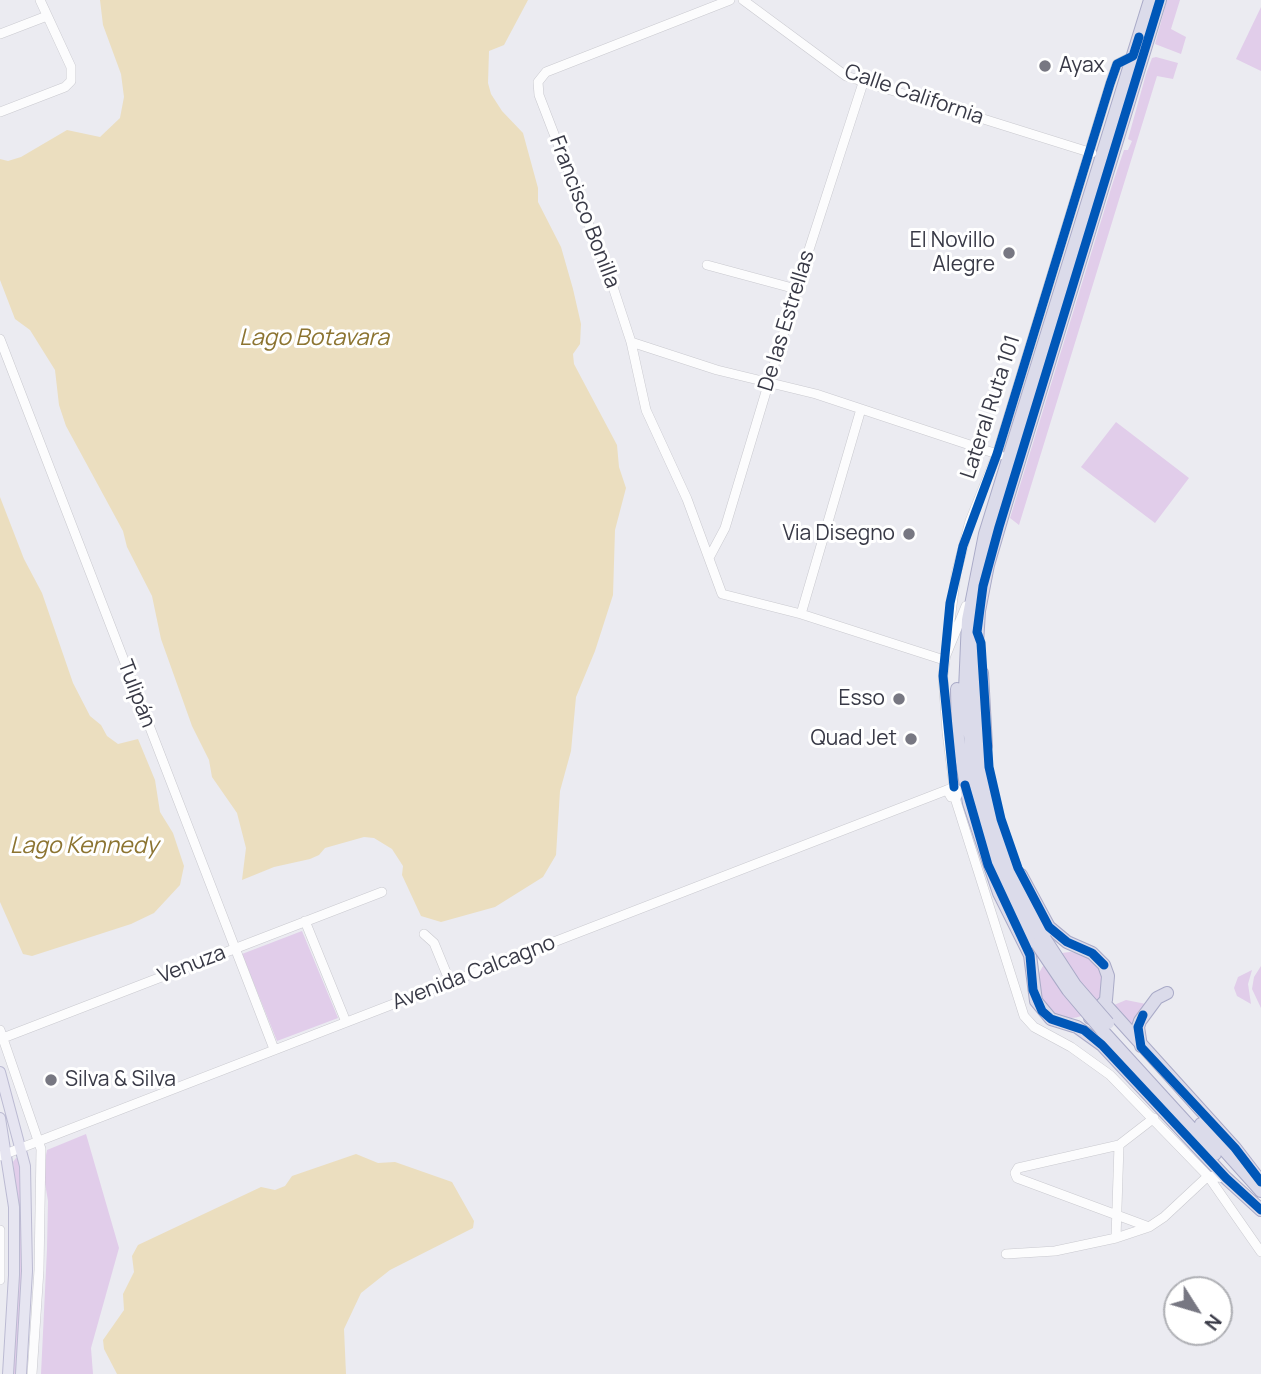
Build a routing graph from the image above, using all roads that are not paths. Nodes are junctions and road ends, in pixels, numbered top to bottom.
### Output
1 (40, 0) edge
2 (730, 0) edge
3 (743, 0) edge
4 (1150, 0) edge
5 (1160, 0) edge
6 (47, 16) junction
7 (0, 34) edge
8 (1133, 57) junction
9 (863, 83) junction
10 (0, 112) edge
11 (1089, 152) junction
12 (1103, 156) junction
13 (1090, 198) junction
14 (1074, 204) junction
15 (707, 265) dead end
16 (796, 289) junction
17 (631, 342) junction
18 (1, 346) edge
19 (768, 383) junction
20 (861, 409) junction
21 (1004, 456) junction
22 (709, 558) junction
23 (972, 593) junction
24 (966, 606) junction
25 (801, 614) junction
26 (977, 632) junction
27 (944, 660) junction
28 (949, 792) junction
29 (382, 891) dead end
30 (304, 921) junction
31 (424, 934) dead end
32 (1041, 941) junction
33 (1076, 947) junction
34 (234, 949) junction
35 (1033, 978) junction
36 (450, 982) junction
37 (1167, 992) dead end
38 (1104, 1003) junction
39 (1051, 1019) junction
40 (346, 1022) junction
41 (1070, 1024) junction
42 (1104, 1026) junction
43 (1, 1034) edge
44 (1046, 1034) junction
45 (1141, 1046) junction
46 (274, 1049) junction
47 (0, 1072) edge
48 (0, 1118) edge
49 (1154, 1118) junction
50 (40, 1140) junction
51 (1119, 1145) junction
52 (22, 1146) junction
53 (2, 1154) edge
54 (1208, 1177) junction
55 (1226, 1178) junction
56 (1261, 1182) edge
57 (1261, 1191) edge
58 (1261, 1208) edge
59 (1116, 1215) junction
60 (1149, 1227) junction
61 (0, 1230) edge
62 (1116, 1238) junction
63 (1261, 1252) edge
64 (1006, 1254) dead end
65 (0, 1280) edge
66 (8, 1374) edge
67 (20, 1374) edge
68 (32, 1374) edge

1 - 6 street
2 - 17 street, Francisco Bonilla
3 - 9 street, Calle California
4 - 8 highway
5 - 26 highway
6 - 7 street
6 - 10 street
8 - 11 street, Lateral Ruta 101
8 - 12 highway
9 - 11 street, Calle California
9 - 16 street, De las Estrellas
11 - 12 street, Calle California
11 - 14 street, Lateral Ruta 101
12 - 13 highway
13 - 14 street
13 - 21 highway
14 - 21 street, Lateral Ruta 101
15 - 16 street
16 - 19 street, De las Estrellas
17 - 19 street
17 - 22 street, Francisco Bonilla
18 - 34 street, Tulipán
19 - 20 street
19 - 22 street, De las Estrellas
20 - 21 street
20 - 25 street
21 - 23 highway
21 - 27 street, Lateral Ruta 101
22 - 25 street, Francisco Bonilla
23 - 24 highway
23 - 32 highway
24 - 27 street
24 - 35 highway
25 - 27 street
26 - 32 highway
26 - 33 highway
27 - 28 street, Lateral Ruta 101
28 - 36 street, Avenida Calcagno
28 - 44 street, Lateral Ruta 101
29 - 30 street, Venuza
30 - 34 street, Venuza
30 - 40 street
31 - 36 street
32 - 42 highway, bridge
33 - 35 highway
33 - 38 highway
34 - 43 street, Venuza
34 - 46 street, Tulipán
35 - 39 highway
36 - 40 street, Avenida Calcagno
37 - 45 highway
38 - 41 highway
38 - 45 highway
39 - 41 highway
39 - 44 street
40 - 46 street, Avenida Calcagno
41 - 55 highway
42 - 57 highway
42 - 58 highway
43 - 50 street
44 - 49 street, Lateral Ruta 101
45 - 56 highway
46 - 50 street, Avenida Calcagno
47 - 52 main road
48 - 53 main road
49 - 51 street
49 - 54 street, Lateral Ruta 101
50 - 52 street, Avenida Calcagno
50 - 68 street
51 - 59 street
51 - 59 street
52 - 53 street, Avenida Calcagno
52 - 67 main road
53 - 66 main road
54 - 55 street
54 - 60 street
54 - 63 street, Lateral Ruta 101
55 - 58 highway
59 - 60 street
59 - 62 street
60 - 62 street
61 - 65 street
62 - 64 street

